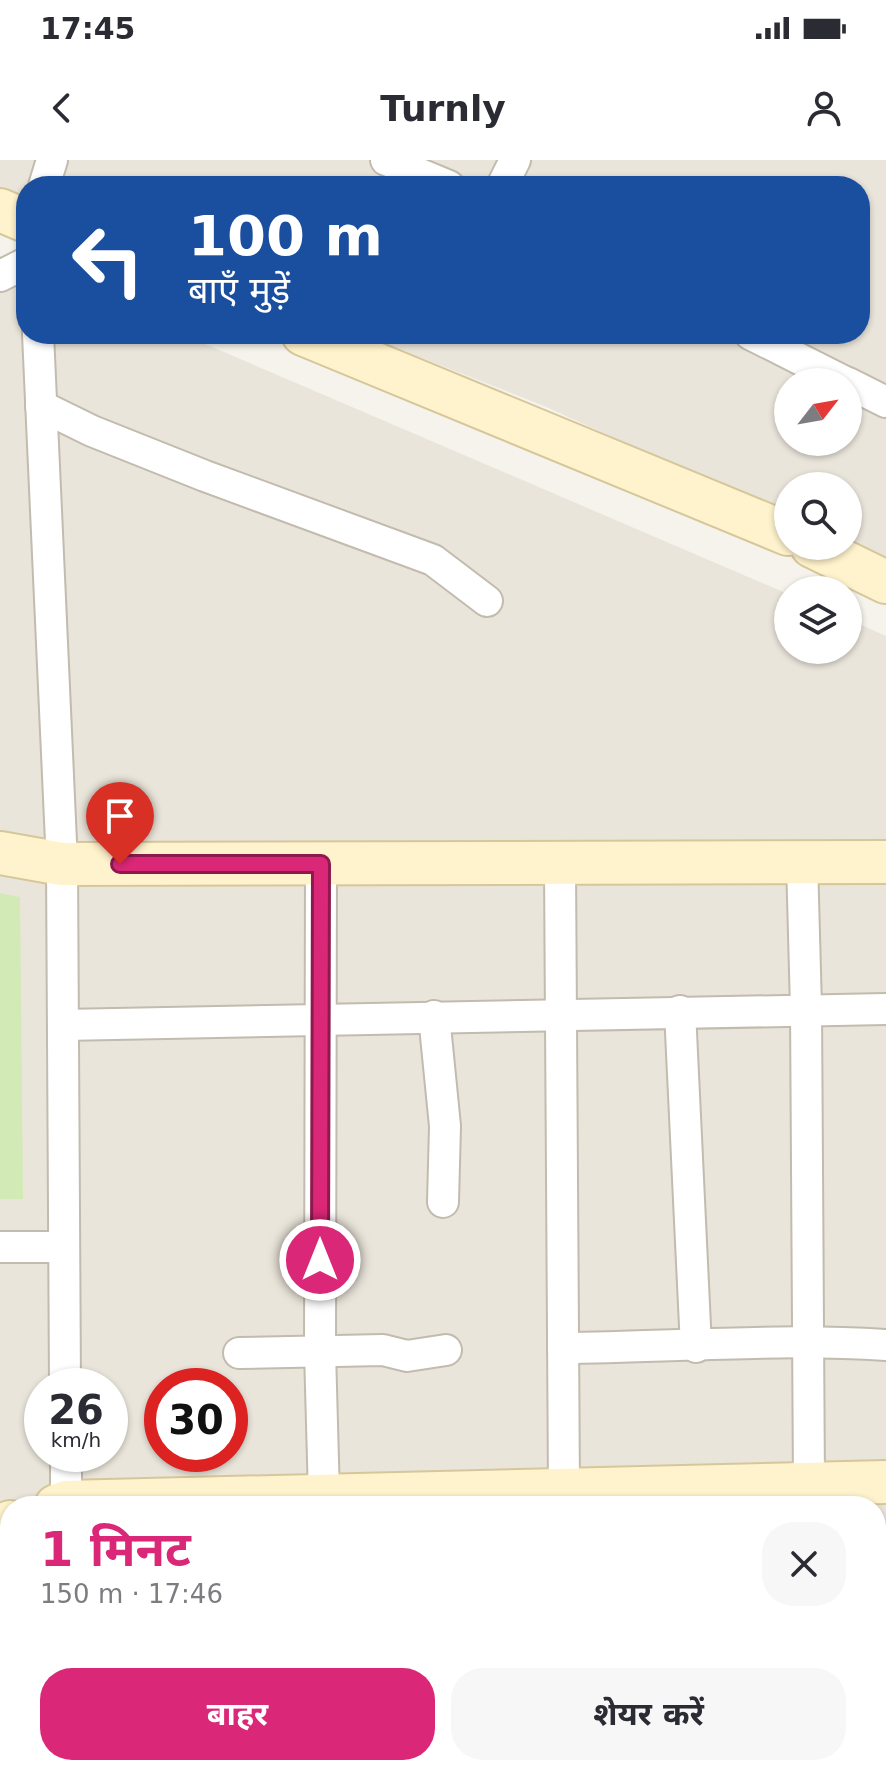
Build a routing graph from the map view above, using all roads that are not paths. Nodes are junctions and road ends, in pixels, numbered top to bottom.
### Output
1 (386, 160) edge
2 (425, 176) edge
3 (38, 344) edge
4 (327, 344) edge
5 (770, 344) edge
6 (817, 368) edge
7 (862, 390) edge
8 (886, 402) edge
9 (41, 406) junction
10 (774, 528) edge
11 (841, 560) edge
12 (886, 582) edge
13 (487, 601) dead end
14 (0, 853) edge
15 (802, 861) junction
16 (886, 862) edge
17 (62, 864) junction
18 (321, 864) junction
19 (560, 865) junction
20 (806, 1008) junction
21 (886, 1009) edge
22 (680, 1011) junction
23 (561, 1013) junction
24 (434, 1016) junction
25 (322, 1018) junction
26 (63, 1025) junction
27 (443, 1202) dead end
28 (0, 1247) edge
29 (63, 1247) junction
30 (808, 1340) junction
31 (886, 1345) edge
32 (696, 1347) junction
33 (563, 1348) junction
34 (446, 1350) dead end
35 (320, 1351) junction
36 (239, 1353) dead end
37 (65, 1368) edge
38 (65, 1472) edge
39 (886, 1482) edge
40 (809, 1485) junction
41 (564, 1489) junction
42 (64, 1496) edge
43 (324, 1496) edge
44 (452, 1496) edge

1 - 2 street
3 - 9 street
4 - 10 street
5 - 6 street
7 - 8 street
9 - 13 street
9 - 17 street
11 - 12 street
14 - 17 street
15 - 16 street
15 - 19 street
15 - 20 street
17 - 18 street
17 - 26 street
18 - 19 street
18 - 25 street
19 - 23 street
20 - 21 street
20 - 22 street
20 - 30 street
22 - 23 street
22 - 32 street
23 - 24 street
23 - 33 street
24 - 25 street
24 - 27 street
25 - 26 street
25 - 35 street
26 - 29 street
28 - 29 street
29 - 37 street
30 - 31 street
30 - 32 street
30 - 40 street
32 - 33 street
33 - 41 street
34 - 35 street
35 - 36 street
35 - 43 street
38 - 42 street
39 - 40 street
40 - 41 street
41 - 44 street

